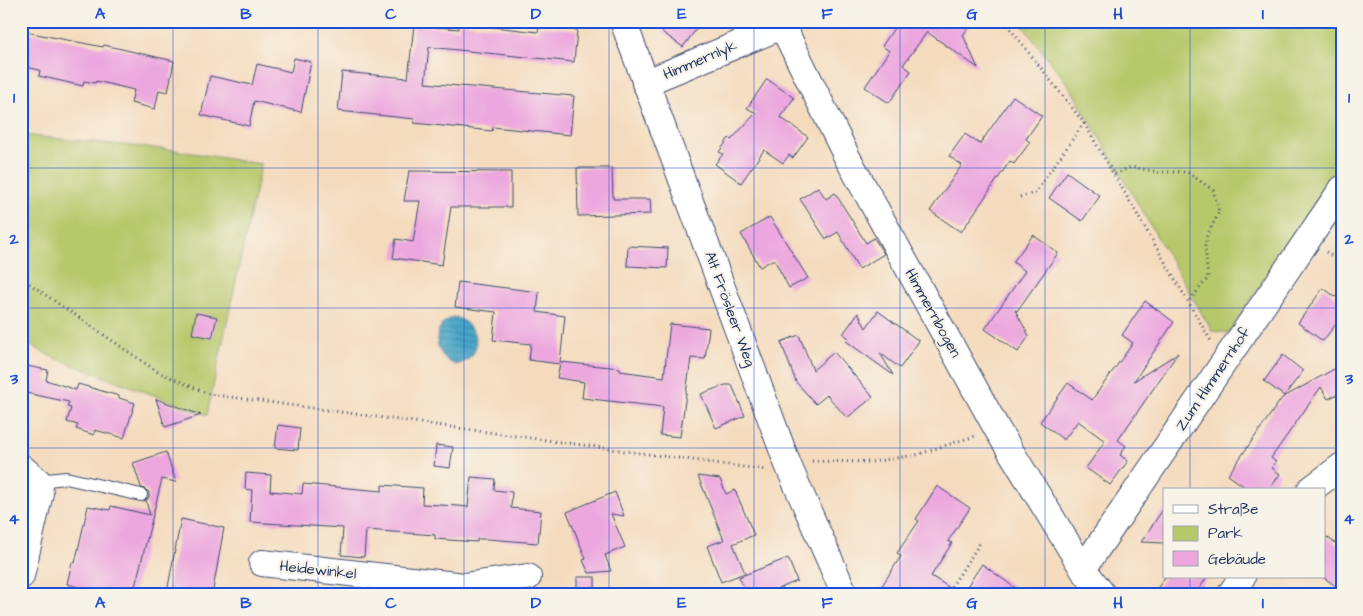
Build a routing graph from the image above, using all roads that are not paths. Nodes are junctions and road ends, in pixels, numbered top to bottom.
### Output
1 (623, 21) edge
2 (781, 23) edge
3 (646, 83) junction
4 (1342, 189) edge
5 (1342, 466) edge
6 (30, 474) edge
7 (1313, 488) edge
8 (141, 495) dead end
9 (262, 563) dead end
10 (1083, 569) junction
11 (21, 576) edge
12 (528, 577) dead end
13 (1241, 578) edge
14 (465, 590) edge
15 (844, 595) edge
16 (1103, 595) edge
17 (1230, 595) edge

1 - 3 street, Alt Frösleer Weg
2 - 3 street, Himmernlyk
2 - 10 street, Himmernbogen
3 - 15 street, Alt Frösleer Weg
4 - 10 street, Zum Himmernhof
5 - 7 street
6 - 8 lane
6 - 11 street
9 - 14 street, Heidewinkel
10 - 16 street, Himmernbogen
12 - 14 street, Heidewinkel
13 - 17 street

